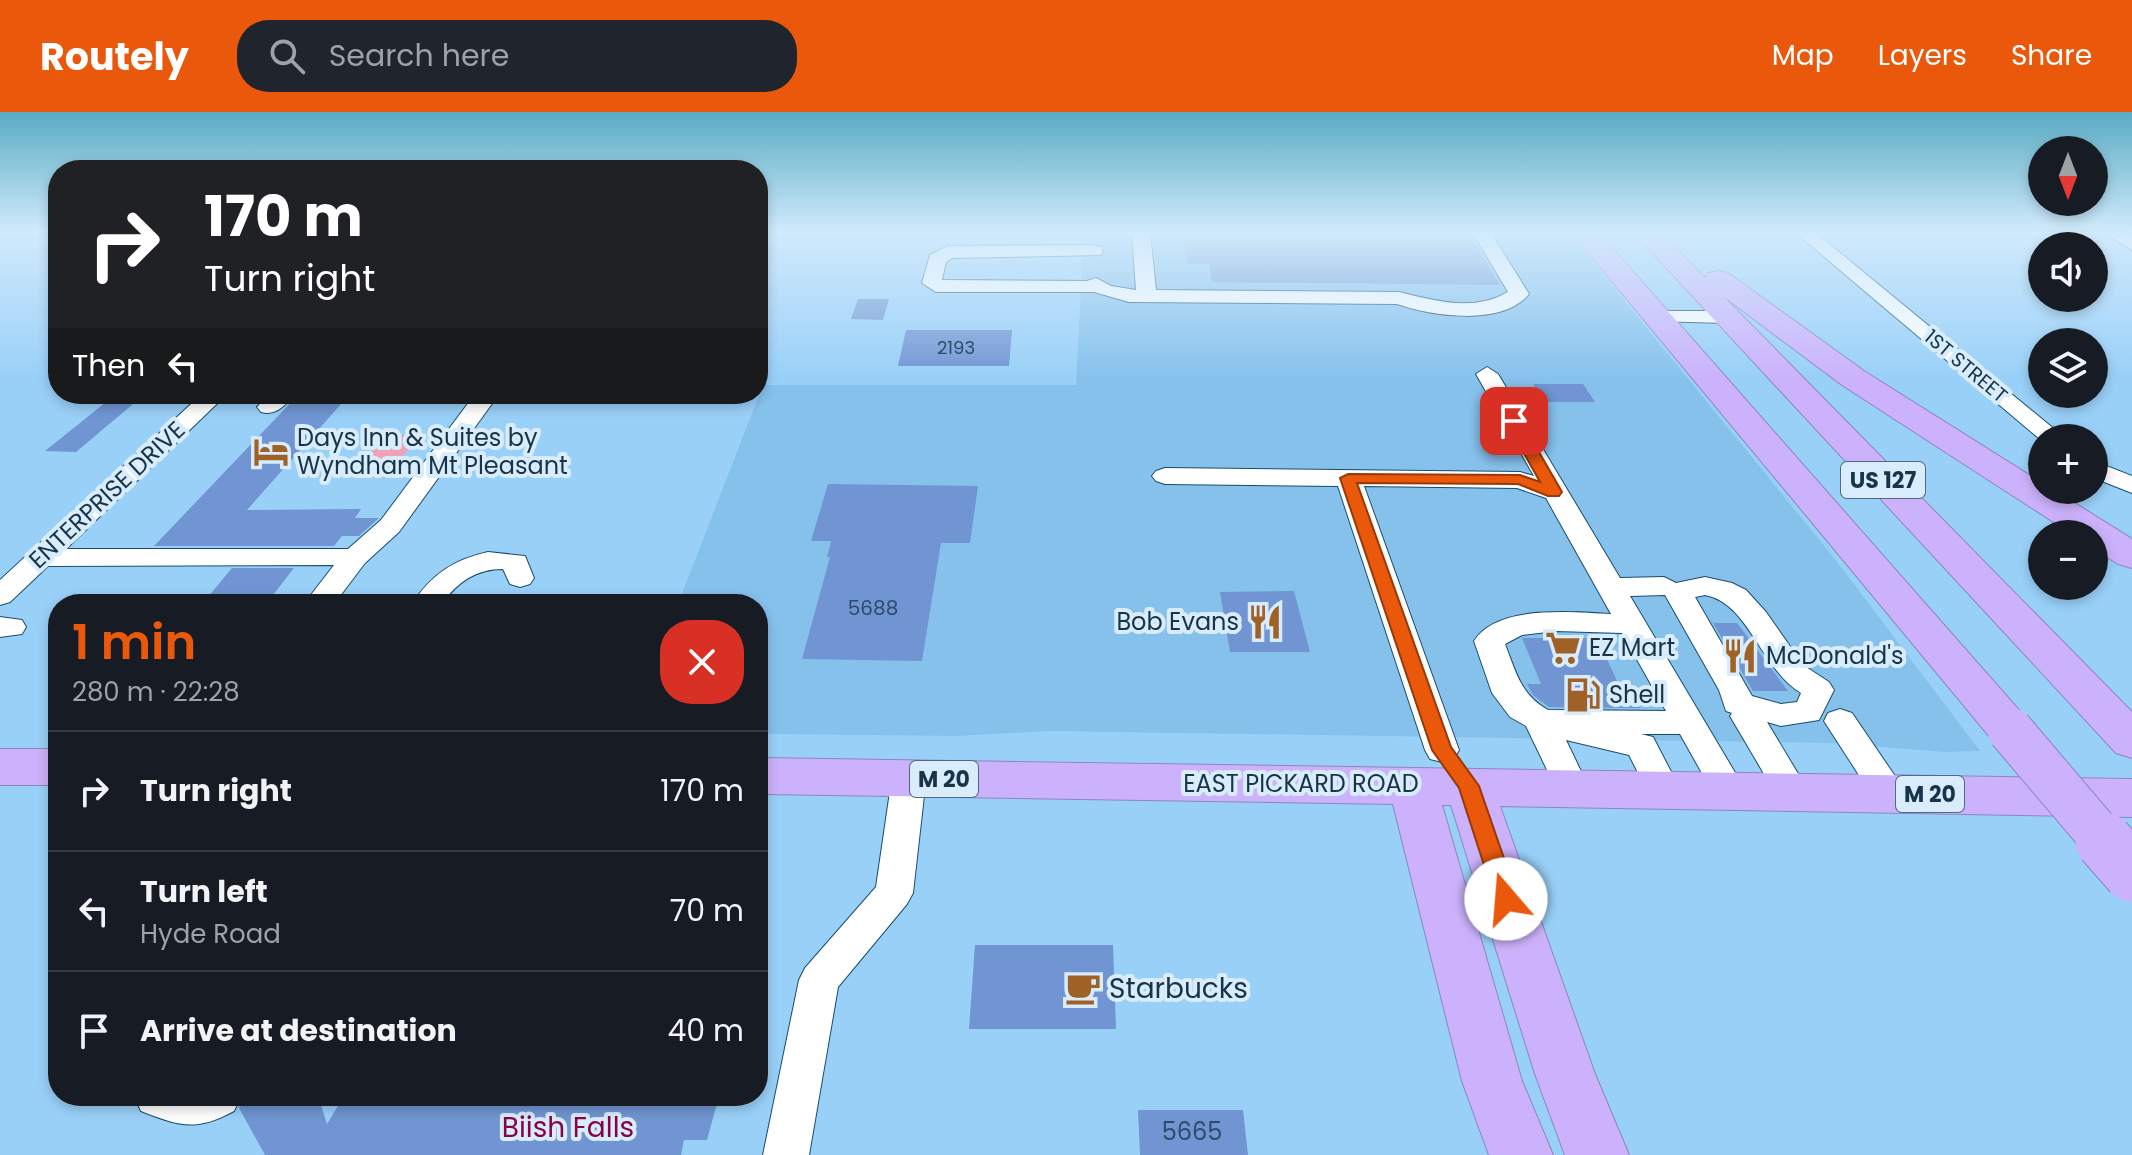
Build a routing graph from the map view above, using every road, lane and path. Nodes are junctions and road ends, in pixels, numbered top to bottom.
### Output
1 (932, 282) edge
2 (1145, 282) edge
3 (1512, 282) edge
4 (1627, 282) edge
5 (1693, 282) edge
6 (1723, 282) edge
7 (1864, 282) edge
8 (1096, 284) joint
9 (1146, 296) junction
10 (1657, 317) junction
11 (1727, 317) junction
12 (1487, 374) dead end
13 (204, 404) edge
14 (480, 404) edge
15 (2036, 424) edge
16 (2108, 475) edge
17 (1165, 476) dead end
18 (1348, 478) junction
19 (2132, 485) edge
20 (1554, 492) junction
21 (2132, 556) edge
22 (355, 557) junction
23 (40, 558) junction
24 (520, 578) dead end
25 (1664, 586) dead end
26 (1609, 587) junction
27 (327, 594) edge
28 (433, 594) edge
29 (0, 596) edge
30 (1631, 624) junction
31 (1818, 690) joint
32 (1746, 716) dead end
33 (1540, 721) junction
34 (1840, 721) dead end
35 (1689, 723) junction
36 (1635, 734) junction
37 (2126, 735) edge
38 (0, 767) edge
39 (48, 767) edge
40 (1441, 773) junction
41 (768, 776) edge
42 (909, 778) junction
43 (1572, 788) junction
44 (1663, 789) junction
45 (1729, 791) junction
46 (1792, 792) junction
47 (1889, 794) junction
48 (2132, 798) edge
49 (2132, 873) edge
50 (786, 1155) edge
51 (1521, 1155) edge
52 (1597, 1155) edge

1 - 8 street
2 - 9 street
3 - 9 street
4 - 10 highway, US 127
5 - 11 highway, US 127
6 - 21 highway
7 - 15 street, 1ST STREET
8 - 9 street
10 - 11 street
10 - 49 highway, US 127, bridge
11 - 37 highway, US 127
12 - 20 street
13 - 23 street, ENTERPRISE DRIVE
14 - 22 street
16 - 19 street
17 - 18 street
18 - 20 street
18 - 40 street
20 - 26 street
22 - 23 street
22 - 27 street
23 - 29 street, ENTERPRISE DRIVE
24 - 28 street
25 - 26 street
26 - 30 street
30 - 33 street
30 - 35 street
31 - 31 street
32 - 46 street
33 - 36 street
33 - 43 street
34 - 47 street
35 - 36 street
35 - 45 street
36 - 44 street
38 - 39 highway
40 - 42 highway, EAST PICKARD ROAD / M 20
40 - 43 highway, EAST PICKARD ROAD / M 20
40 - 51 highway
40 - 52 highway
41 - 42 highway, EAST PICKARD ROAD / M 20
42 - 50 street
43 - 44 highway, EAST PICKARD ROAD / M 20
44 - 45 highway, EAST PICKARD ROAD / M 20
45 - 46 highway, EAST PICKARD ROAD / M 20
46 - 47 highway, EAST PICKARD ROAD / M 20
47 - 48 highway, EAST PICKARD ROAD / M 20

